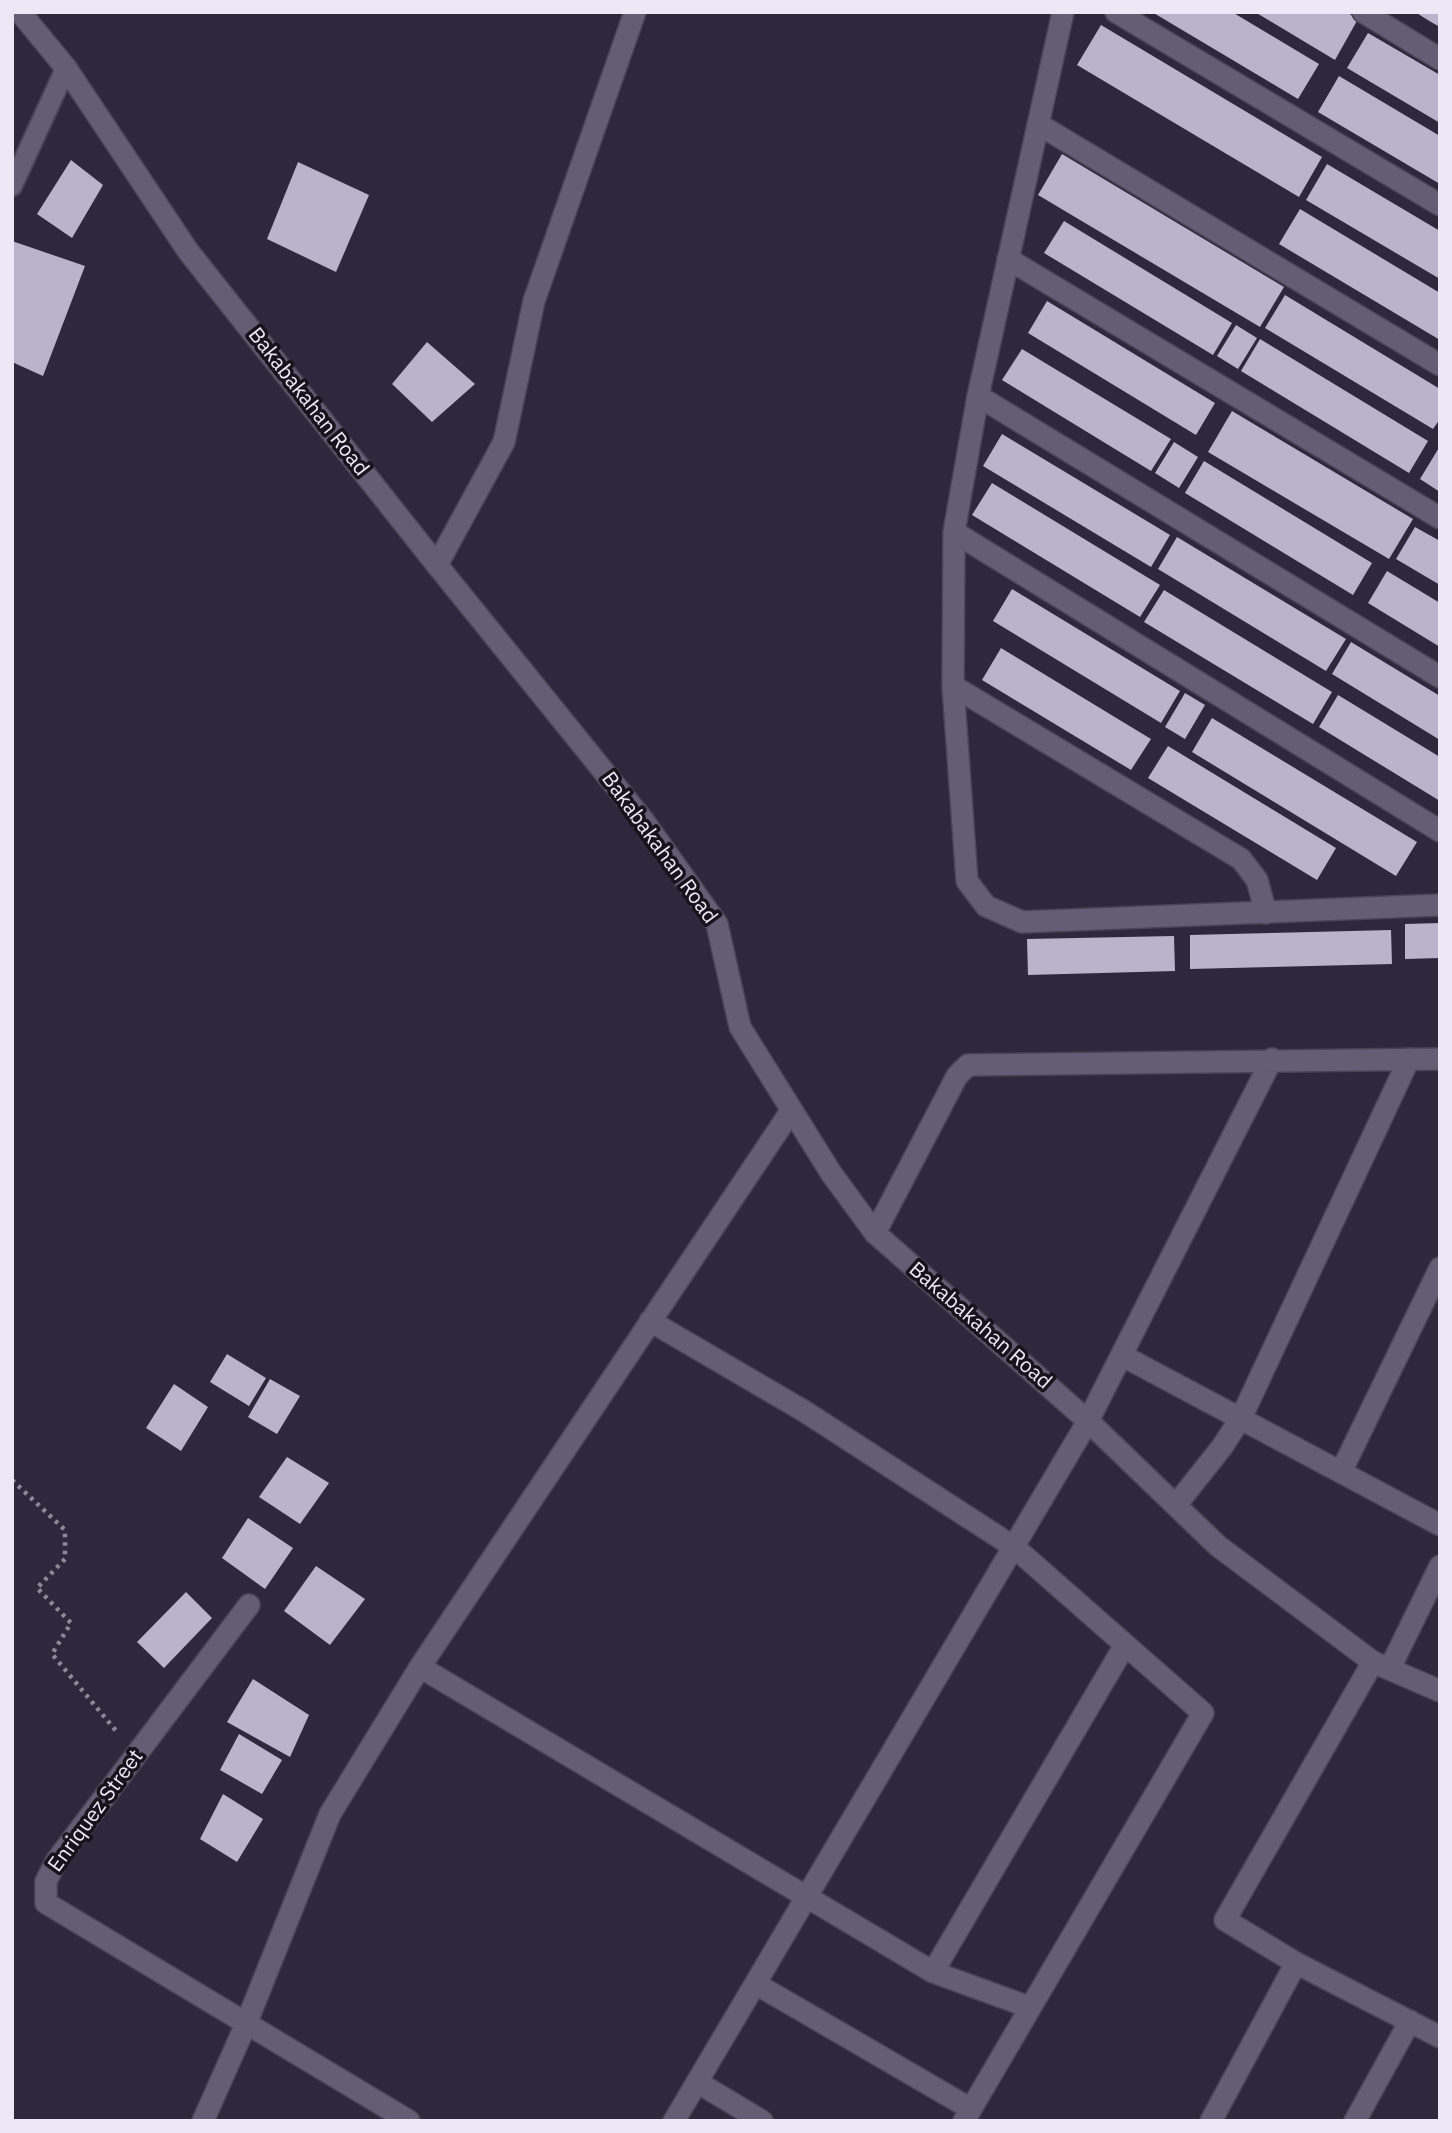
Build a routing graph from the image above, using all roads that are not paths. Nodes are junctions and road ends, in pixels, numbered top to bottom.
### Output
1 (20, 12) edge
2 (635, 12) edge
3 (1063, 12) edge
4 (1116, 12) edge
5 (1363, 12) edge
6 (1440, 58) edge
7 (66, 68) junction
8 (1038, 124) junction
9 (12, 186) edge
10 (1440, 205) edge
11 (1008, 259) junction
12 (1440, 365) edge
13 (978, 396) junction
14 (1440, 518) edge
15 (954, 532) junction
16 (437, 565) junction
17 (1440, 677) edge
18 (953, 686) junction
19 (1440, 831) edge
20 (1440, 905) edge
21 (1266, 913) junction
22 (1272, 1059) junction
23 (1409, 1059) junction
24 (1440, 1059) edge
25 (791, 1111) junction
26 (875, 1233) junction
27 (1440, 1268) edge
28 (650, 1321) junction
29 (1123, 1356) junction
30 (1241, 1418) junction
31 (1088, 1421) junction
32 (1340, 1472) junction
33 (1176, 1505) junction
34 (1440, 1525) edge
35 (1014, 1547) junction
36 (1440, 1566) edge
37 (249, 1605) dead end
38 (1125, 1645) junction
39 (1381, 1665) junction
40 (420, 1667) junction
41 (1440, 1691) edge
42 (806, 1896) junction
43 (1296, 1964) junction
44 (933, 1972) junction
45 (756, 1984) junction
46 (1029, 2007) junction
47 (1410, 2021) junction
48 (246, 2024) junction
49 (1440, 2037) edge
50 (697, 2082) junction
51 (967, 2115) edge
52 (203, 2121) edge
53 (409, 2121) edge
54 (674, 2121) edge
55 (762, 2121) edge
56 (1211, 2121) edge
57 (1355, 2121) edge

1 - 7 street, Bakabakahan Road
2 - 16 street
3 - 8 street
4 - 10 street
5 - 6 street
7 - 9 lane
7 - 16 street, Bakabakahan Road
8 - 11 street
8 - 12 street
11 - 13 street
11 - 14 street
13 - 15 street
13 - 17 street
15 - 18 street
15 - 19 street
16 - 25 street, Bakabakahan Road
18 - 21 street
18 - 21 street
20 - 21 street
22 - 23 street
22 - 26 street
22 - 29 street
23 - 24 street
23 - 30 street
25 - 26 street, Bakabakahan Road
25 - 28 street
26 - 31 street, Bakabakahan Road
27 - 32 street
28 - 35 street
28 - 40 street
29 - 30 street
29 - 31 street
30 - 32 street
30 - 33 street
31 - 33 street, Bakabakahan Road
31 - 35 street
32 - 34 street
33 - 39 street, Bakabakahan Road
35 - 38 street
35 - 42 street
36 - 39 street
37 - 48 street, Enriquez Street
38 - 44 street
38 - 46 street
39 - 41 street, Bakabakahan Road
39 - 43 street
40 - 42 street
40 - 48 street
42 - 44 street
42 - 45 street
43 - 47 street
43 - 56 street
44 - 46 street
45 - 50 street
45 - 51 street
46 - 51 street
47 - 49 street
47 - 57 street
48 - 52 street
48 - 53 street
50 - 54 street
50 - 55 street

